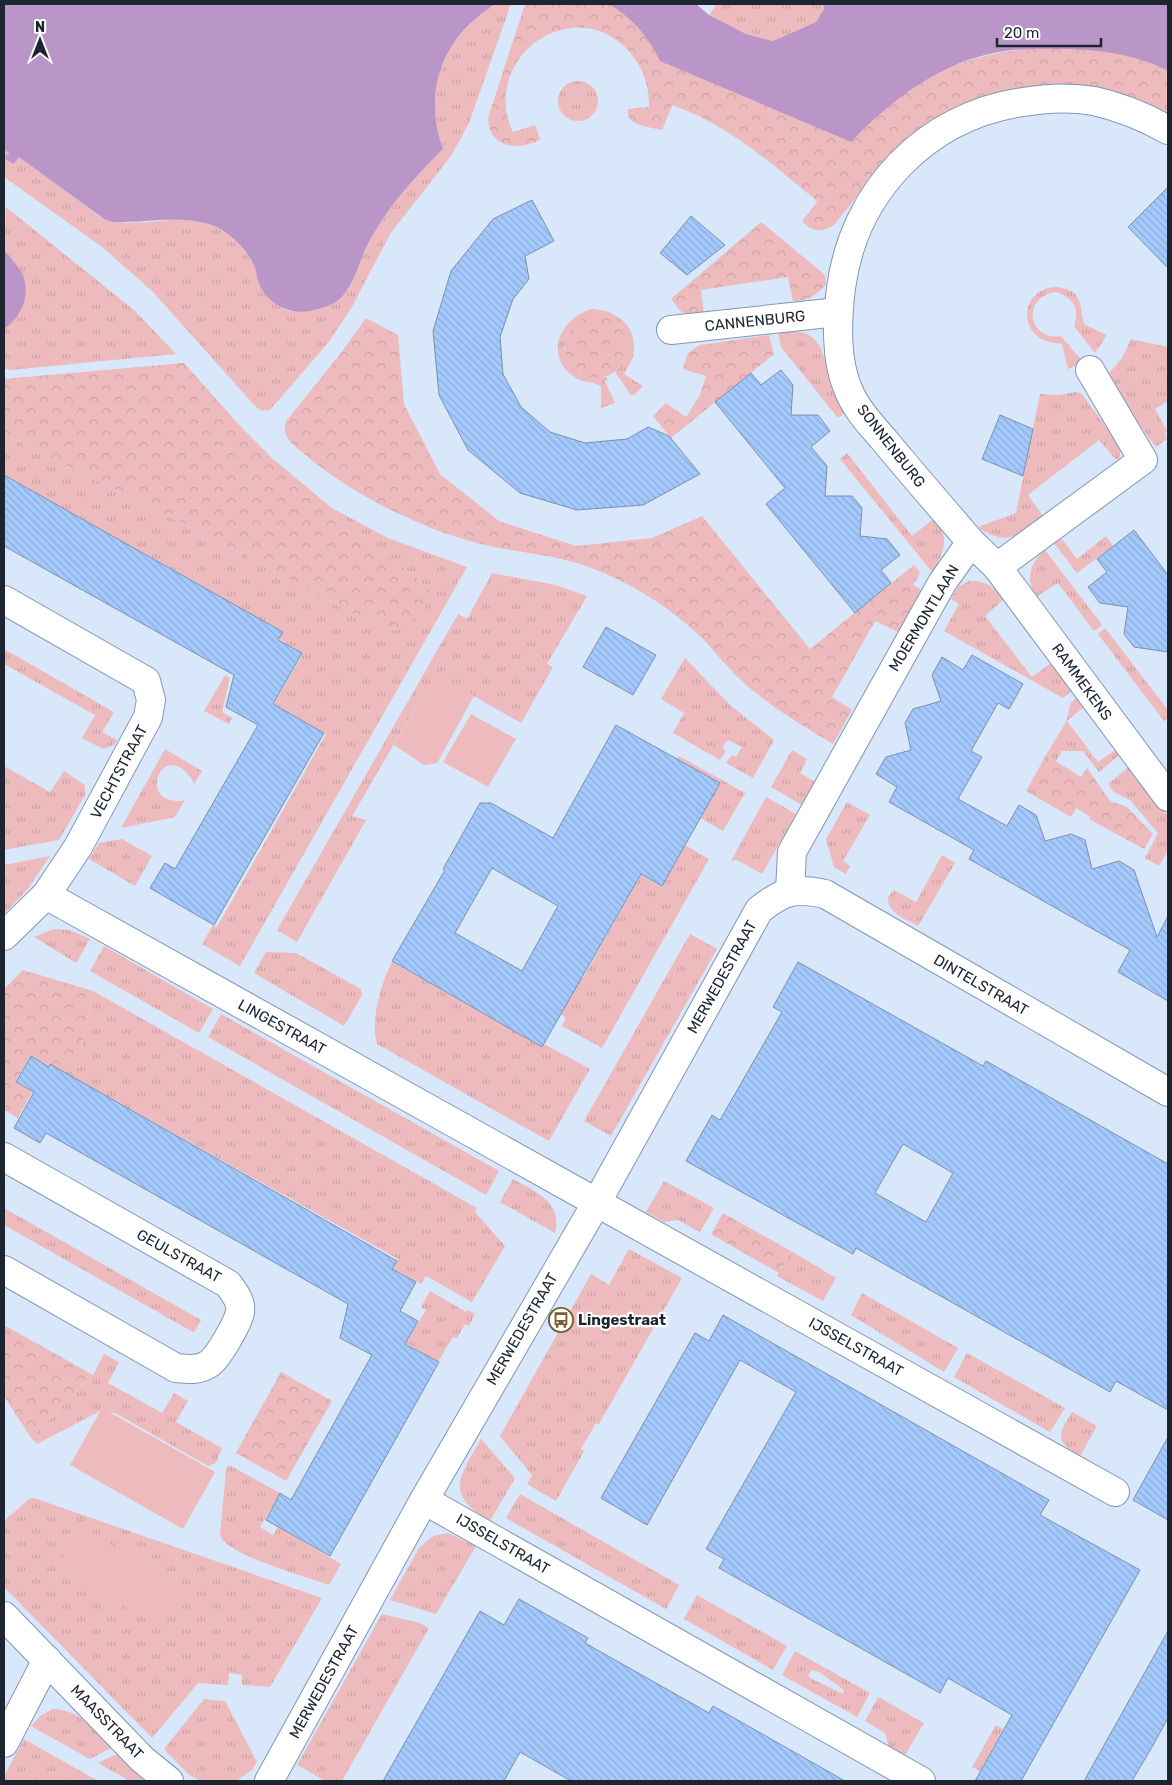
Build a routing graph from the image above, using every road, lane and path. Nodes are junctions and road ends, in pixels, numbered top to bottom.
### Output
1 (1168, 130) edge
2 (838, 312) junction
3 (671, 330) dead end
4 (1090, 370) dead end
5 (972, 542) junction
6 (997, 567) junction
7 (4, 600) edge
8 (1168, 797) edge
9 (790, 891) junction
10 (46, 895) junction
11 (4, 936) edge
12 (1168, 1092) edge
13 (4, 1157) edge
14 (596, 1202) junction
15 (4, 1270) edge
16 (1115, 1492) dead end
17 (424, 1500) junction
18 (4, 1616) edge
19 (47, 1660) junction
20 (4, 1743) edge
21 (169, 1781) edge
22 (269, 1781) edge
23 (921, 1781) edge

1 - 2 street, SONNENBURG
2 - 3 street, CANNENBURG
2 - 5 street, SONNENBURG
4 - 6 street
5 - 6 street
5 - 9 street, MOERMONTLAAN
6 - 8 street, RAMMEKENS
7 - 10 street, VECHTSTRAAT
9 - 12 street, DINTELSTRAAT
9 - 14 street, MERWEDESTRAAT
10 - 11 street
10 - 14 street, LINGESTRAAT
13 - 15 street, GEULSTRAAT
14 - 16 street, IJSSELSTRAAT
14 - 17 street, MERWEDESTRAAT
17 - 22 street, MERWEDESTRAAT
17 - 23 street, IJSSELSTRAAT
18 - 19 street, MAASSTRAAT
19 - 20 street
19 - 21 street, MAASSTRAAT

